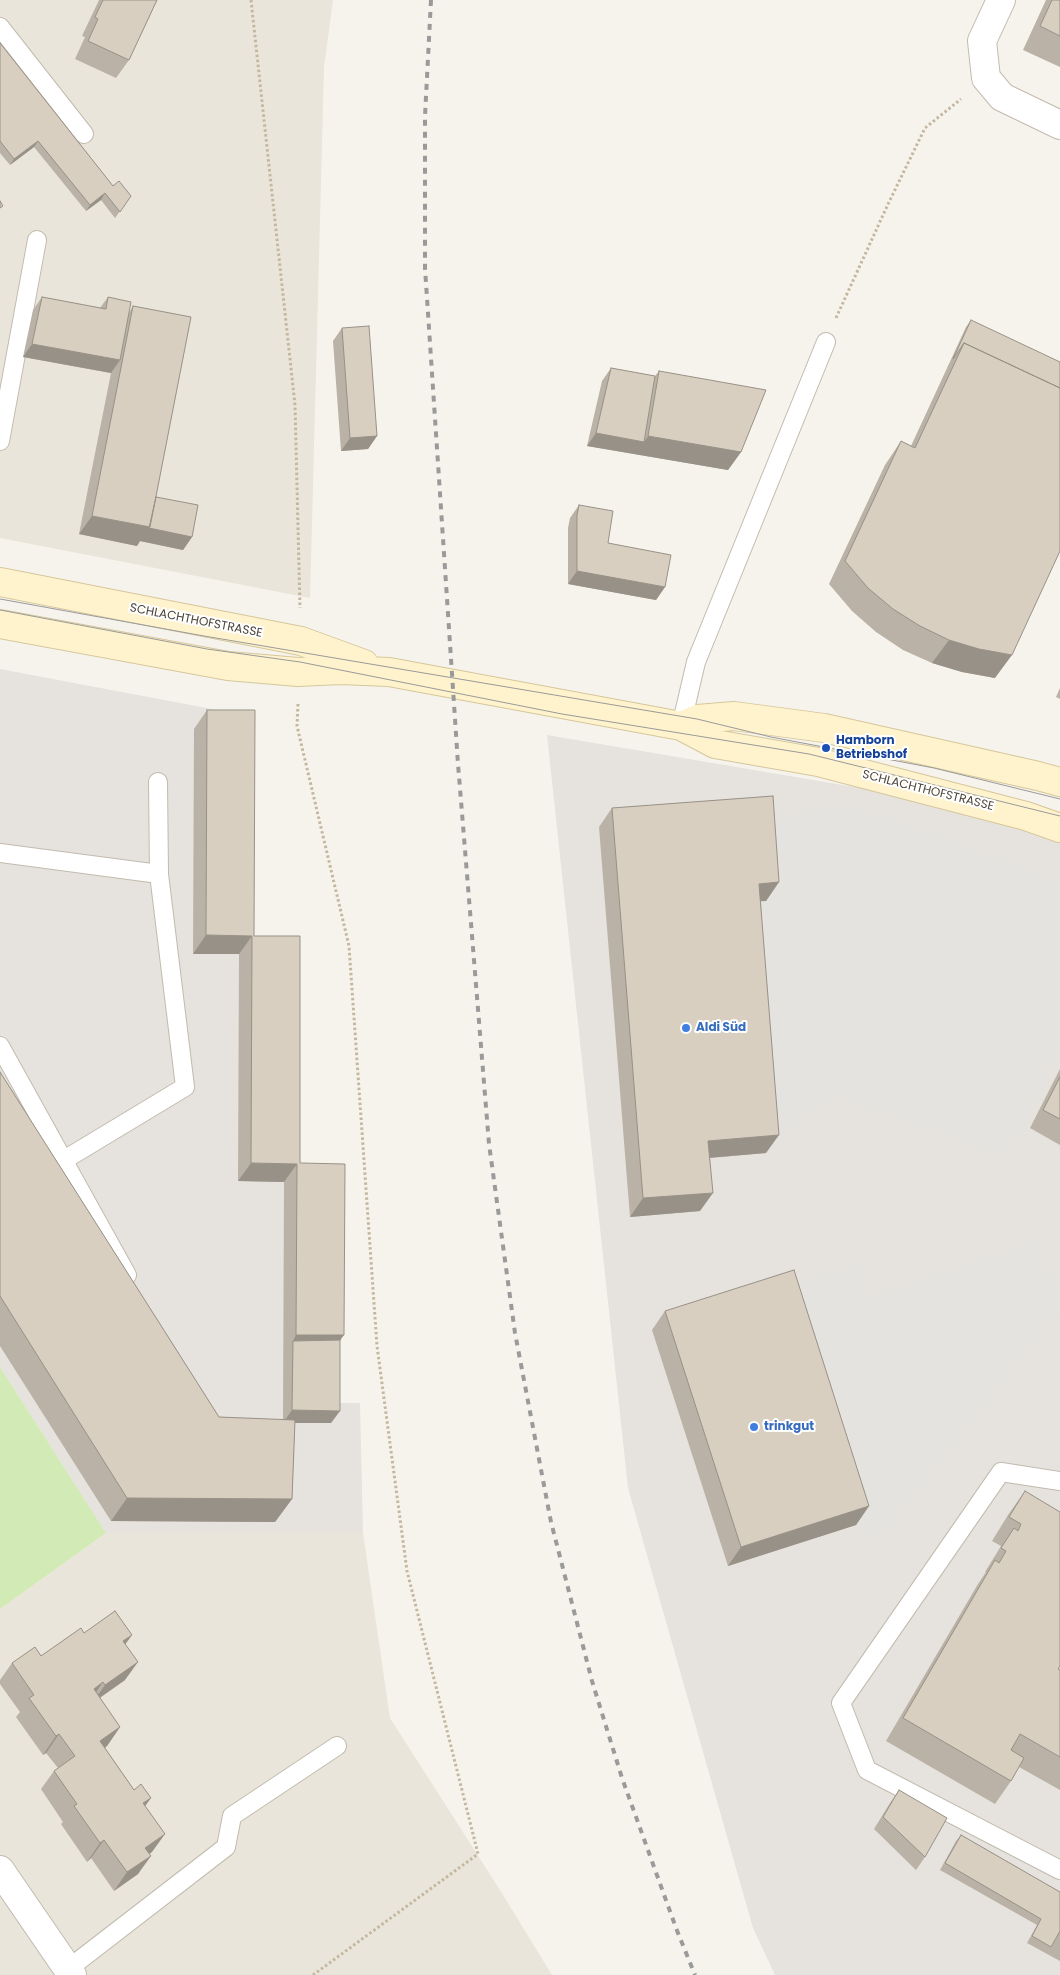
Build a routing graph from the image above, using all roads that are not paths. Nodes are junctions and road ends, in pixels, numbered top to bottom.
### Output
1 (1001, 0) edge
2 (0, 27) edge
3 (1060, 125) edge
4 (84, 134) dead end
5 (37, 240) dead end
6 (826, 342) road end
7 (0, 441) edge
8 (0, 582) edge
9 (0, 624) edge
10 (389, 672) junction
11 (681, 726) junction
12 (158, 782) dead end
13 (1060, 782) edge
14 (1060, 828) edge
15 (0, 853) edge
16 (159, 874) junction
17 (0, 1046) edge
18 (64, 1160) junction
19 (135, 1290) edge
20 (1060, 1481) edge
21 (337, 1746) dead end
22 (0, 1870) edge
23 (1060, 1870) edge
24 (70, 1972) edge

1 - 3 street
2 - 4 lane
5 - 7 lane
6 - 11 lane
8 - 10 street, SCHLACHTHOFSTRASSE
9 - 10 street, SCHLACHTHOFSTRASSE
10 - 11 street, SCHLACHTHOFSTRASSE
11 - 13 street, SCHLACHTHOFSTRASSE
11 - 14 street, SCHLACHTHOFSTRASSE
12 - 16 lane
15 - 16 lane
16 - 18 lane
17 - 18 lane
18 - 19 lane
20 - 23 lane
21 - 24 lane
22 - 24 street

